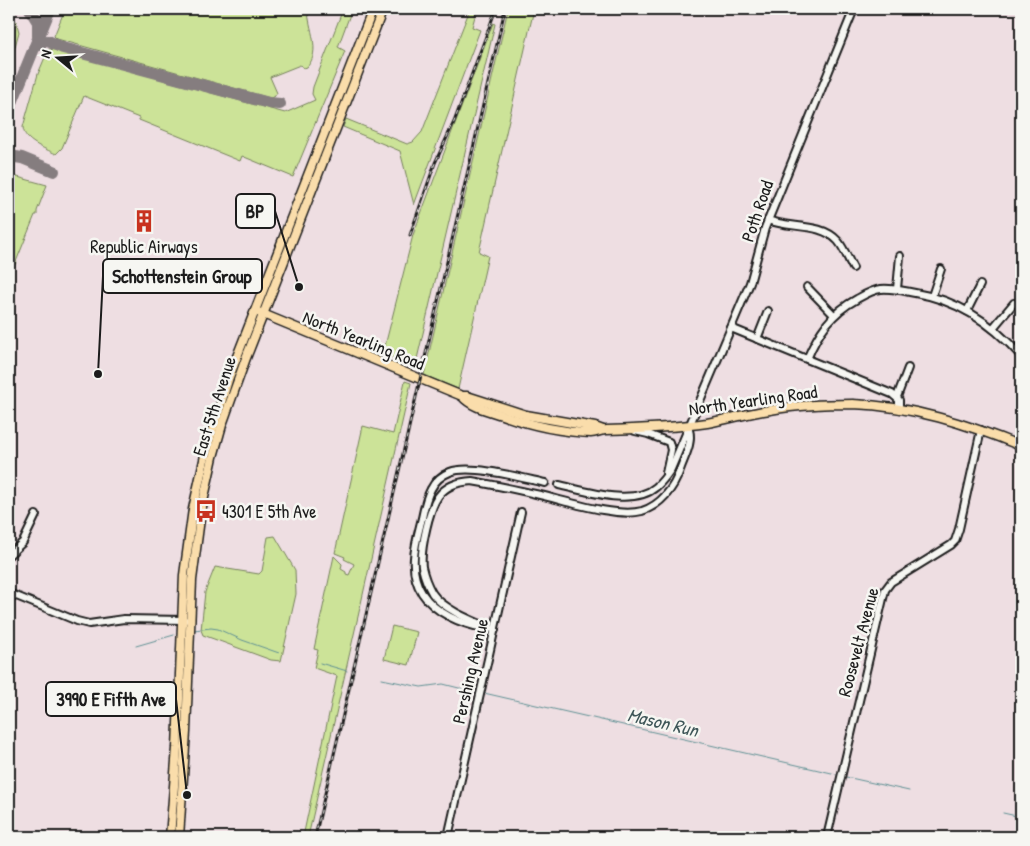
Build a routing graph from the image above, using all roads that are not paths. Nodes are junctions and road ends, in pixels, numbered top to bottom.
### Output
1 (374, 9) edge
2 (383, 9) edge
3 (854, 9) edge
4 (768, 220) junction
5 (900, 256) dead end
6 (853, 268) dead end
7 (941, 268) dead end
8 (980, 285) dead end
9 (807, 287) dead end
10 (897, 289) junction
11 (932, 296) junction
12 (1014, 303) dead end
13 (255, 311) junction
14 (768, 311) dead end
15 (966, 311) junction
16 (263, 314) junction
17 (834, 314) junction
18 (731, 328) junction
19 (993, 328) junction
20 (757, 339) junction
21 (1021, 355) edge
22 (807, 359) junction
23 (908, 368) dead end
24 (897, 397) junction
25 (899, 409) junction
26 (690, 428) junction
27 (634, 430) junction
28 (981, 430) junction
29 (1021, 446) edge
30 (664, 478) junction
31 (545, 483) tunnel mouth
32 (559, 485) tunnel mouth
33 (521, 512) dead end
34 (36, 515) dead end
35 (9, 555) edge
36 (9, 593) edge
37 (185, 620) junction
38 (495, 630) junction
39 (170, 837) edge
40 (179, 837) edge
41 (448, 837) edge
42 (827, 837) edge

1 - 13 main road, East 5th Avenue
2 - 16 main road, East 5th Avenue
3 - 4 street, Poth Road
4 - 6 street
4 - 18 street, Poth Road
5 - 10 street
7 - 11 street
8 - 15 street
9 - 17 street
10 - 11 street
10 - 17 street
11 - 15 street
12 - 19 street
13 - 16 main road, North Yearling Road
13 - 37 main road, East 5th Avenue
14 - 20 street
15 - 19 street
16 - 27 main road, North Yearling Road
16 - 37 main road, East 5th Avenue
17 - 22 street
18 - 20 street
18 - 26 street, Poth Road
19 - 21 street
20 - 22 street
22 - 24 street
23 - 24 street
24 - 25 street
25 - 26 main road, North Yearling Road
25 - 28 main road, North Yearling Road
26 - 27 main road, North Yearling Road
26 - 30 street
26 - 38 street
27 - 30 street
28 - 29 main road, North Yearling Road
28 - 42 street, Roosevelt Avenue
30 - 32 street
31 - 38 street
33 - 38 street, Pershing Avenue
34 - 35 street
36 - 37 street
37 - 39 main road, East 5th Avenue
37 - 40 main road, East 5th Avenue
38 - 41 street, Pershing Avenue

